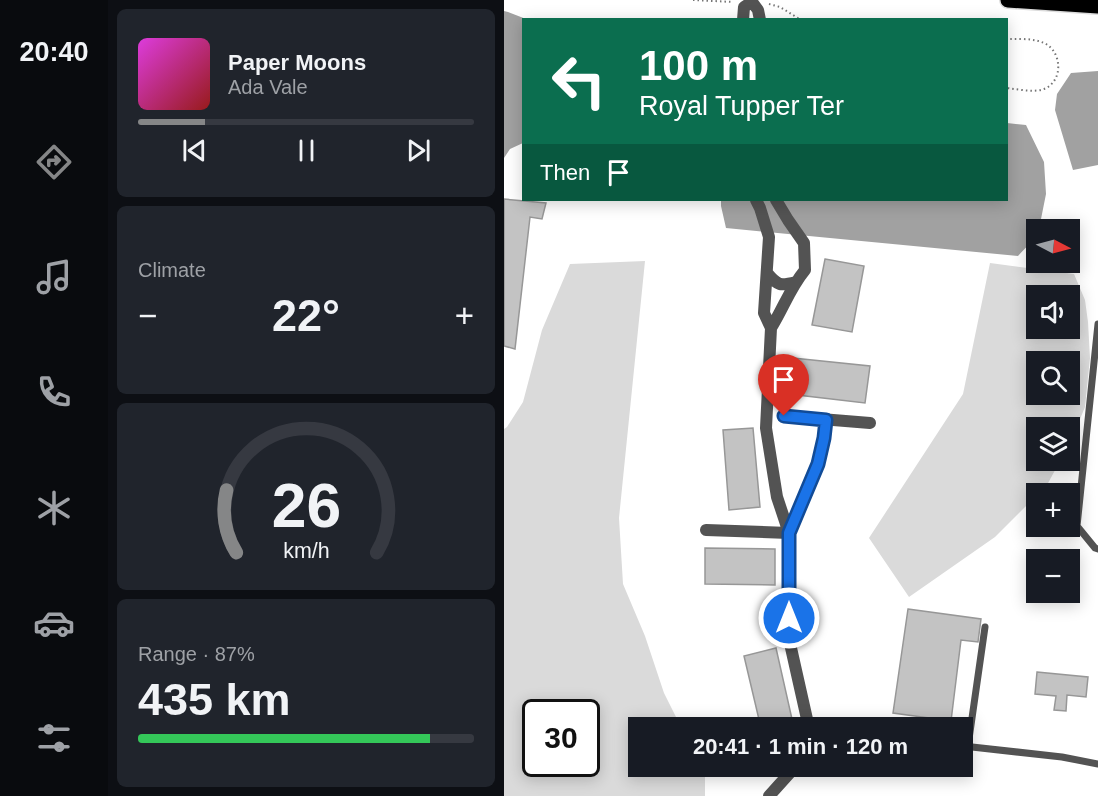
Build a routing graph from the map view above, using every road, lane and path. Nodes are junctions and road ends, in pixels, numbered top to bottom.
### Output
1 (693, 0) edge
2 (1008, 0) edge
3 (738, 1) edge
4 (756, 1) edge
5 (1098, 6) edge
6 (743, 18) edge
7 (760, 18) edge
8 (798, 18) edge
9 (1008, 39) edge
10 (1008, 88) edge
11 (756, 201) edge
12 (777, 201) edge
13 (788, 220) junction
14 (767, 230) junction
15 (767, 273) junction
16 (796, 282) junction
17 (1098, 324) edge
18 (771, 328) junction
19 (1096, 364) edge
20 (1094, 395) edge
21 (784, 416) dead end
22 (826, 420) junction
23 (870, 423) dead end
24 (706, 530) dead end
25 (789, 533) junction
26 (1098, 549) edge
27 (985, 627) dead end
28 (807, 717) edge
29 (970, 717) edge
30 (973, 747) edge
31 (1098, 764) edge
32 (786, 777) edge
33 (769, 796) edge

1 - 3 path
2 - 5 main road
4 - 6 street
4 - 7 street
4 - 8 path
9 - 10 path
11 - 14 street
12 - 13 street
13 - 14 street
13 - 16 street
14 - 15 street
15 - 16 street
15 - 18 street
16 - 18 street
17 - 19 lane
18 - 25 street
19 - 20 lane
20 - 26 lane
21 - 22 street
22 - 23 street
22 - 25 street
24 - 25 street
25 - 28 street
27 - 29 lane
30 - 31 lane
32 - 33 street

